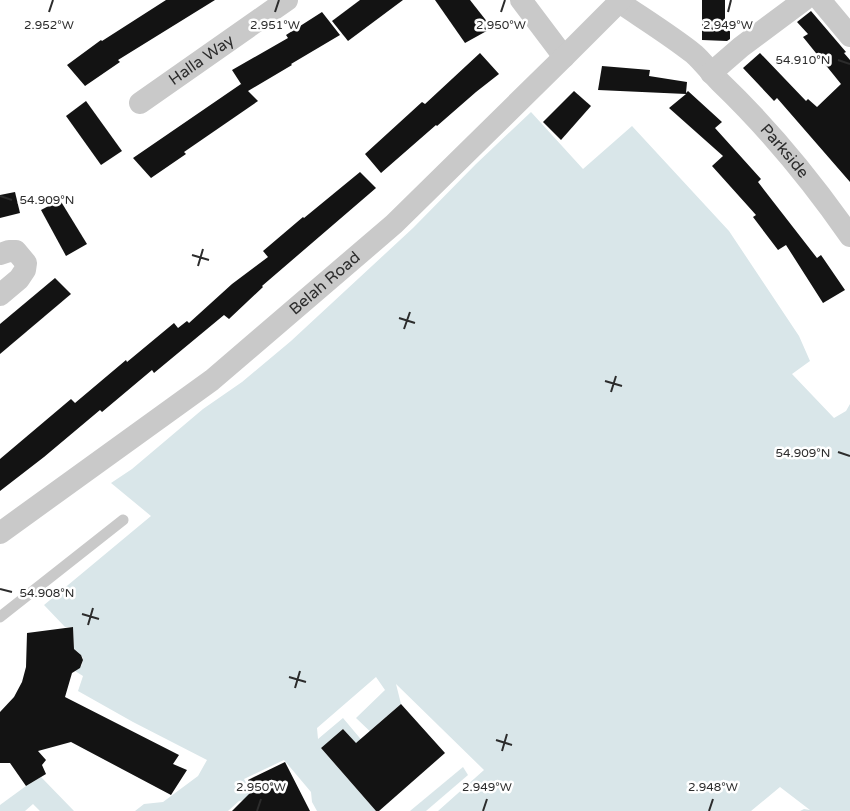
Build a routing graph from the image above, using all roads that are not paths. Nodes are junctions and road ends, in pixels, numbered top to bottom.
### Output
1 (287, 0) edge
2 (521, 0) edge
3 (804, 0) edge
4 (820, 0) edge
5 (620, 1) edge
6 (850, 36) edge
7 (564, 57) junction
8 (711, 73) junction
9 (140, 103) dead end
10 (850, 236) edge
11 (0, 254) edge
12 (0, 294) edge
13 (123, 520) dead end
14 (0, 533) edge
15 (0, 618) edge

1 - 9 street, Halla Way
2 - 7 street
3 - 8 street
4 - 6 street
5 - 7 street, Belah Road
5 - 8 street, Parkside
7 - 14 street, Belah Road
8 - 10 street, Parkside
11 - 12 street
13 - 15 lane

